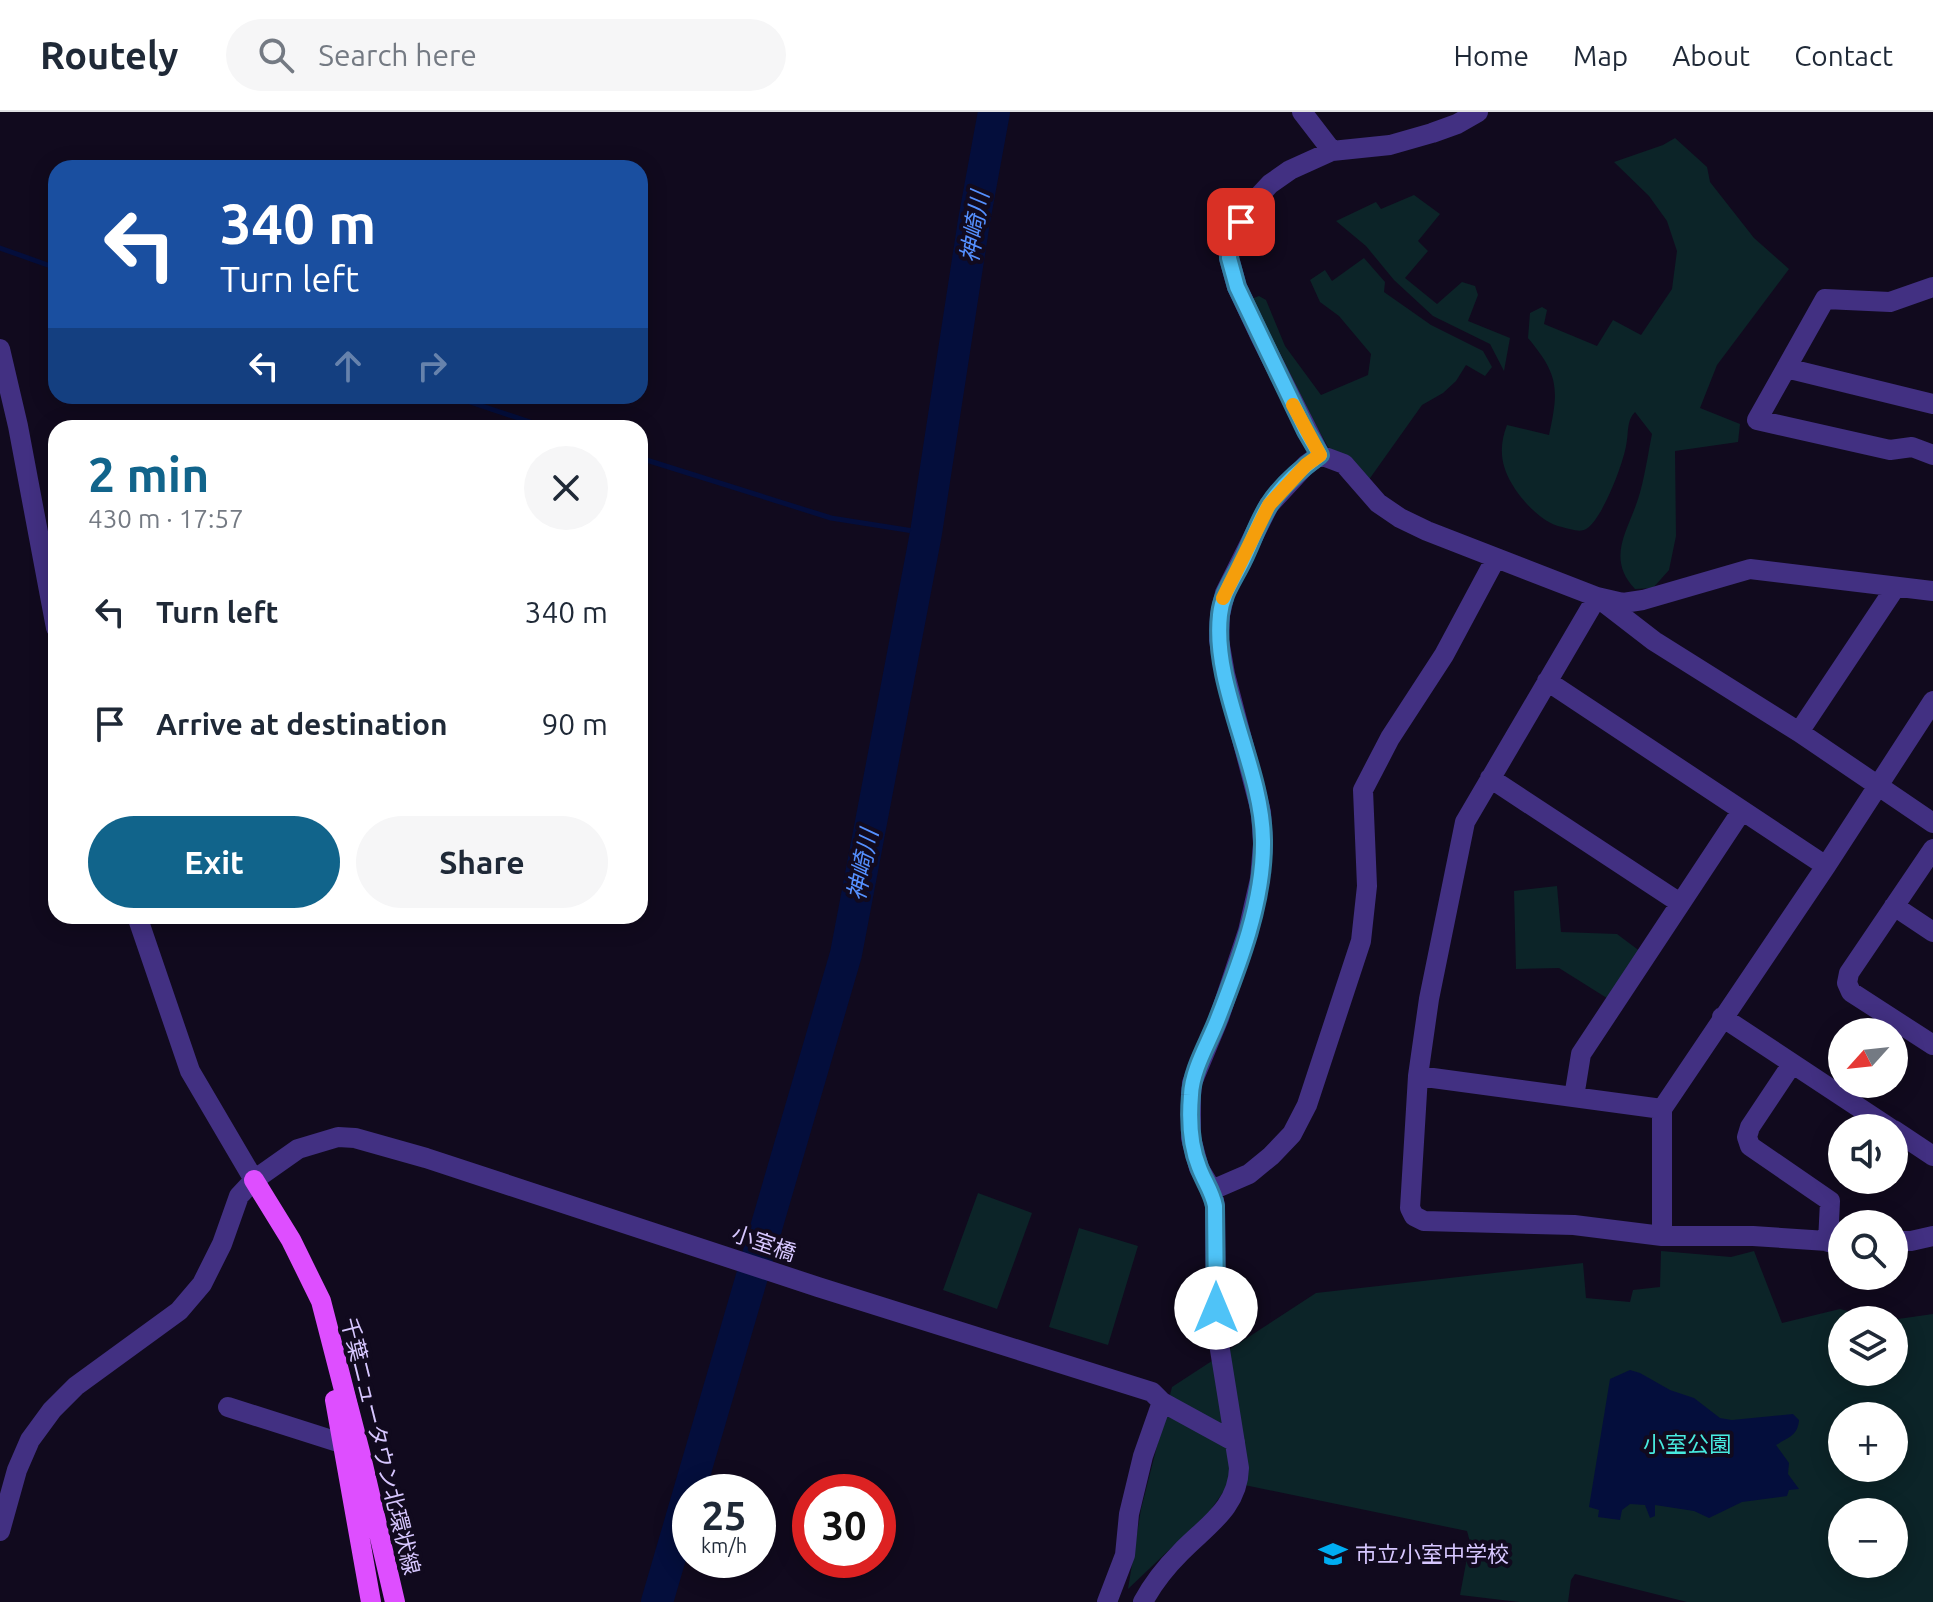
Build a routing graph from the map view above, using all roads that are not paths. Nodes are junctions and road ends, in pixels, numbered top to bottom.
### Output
1 (1302, 112) edge
2 (1478, 112) edge
3 (1332, 151) junction
4 (1933, 287) edge
5 (0, 349) edge
6 (1786, 368) junction
7 (1933, 404) edge
8 (1320, 455) junction
9 (1933, 455) edge
10 (1496, 558) junction
11 (48, 585) edge
12 (1895, 588) junction
13 (1933, 591) edge
14 (1597, 597) junction
15 (1547, 681) junction
16 (1933, 701) edge
17 (1799, 732) junction
18 (1490, 778) junction
19 (1877, 784) junction
20 (1741, 812) junction
21 (1933, 823) edge
22 (1933, 849) edge
23 (1826, 866) junction
24 (1680, 903) junction
25 (1894, 906) junction
26 (140, 924) edge
27 (1933, 932) edge
28 (1722, 1017) junction
29 (1933, 1045) edge
30 (1792, 1064) junction
31 (1418, 1076) junction
32 (1574, 1097) junction
33 (1662, 1109) junction
34 (1869, 1114) edge
35 (1908, 1140) edge
36 (1933, 1156) edge
37 (254, 1180) junction
38 (1212, 1190) junction
39 (1831, 1210) edge
40 (1662, 1236) junction
41 (1933, 1236) edge
42 (1828, 1241) edge
43 (1908, 1241) edge
44 (321, 1301) junction
45 (1162, 1402) junction
46 (228, 1407) dead end
47 (1232, 1427) junction
48 (341, 1443) junction
49 (0, 1531) edge
50 (371, 1602) edge
51 (395, 1602) edge
52 (1107, 1602) edge
53 (1143, 1602) edge

1 - 3 street
2 - 3 street
3 - 8 street
4 - 6 street
5 - 11 street
6 - 7 street
6 - 9 street
8 - 10 street
8 - 38 street
10 - 14 street
10 - 38 street
12 - 13 street
12 - 14 street
12 - 17 street
14 - 15 street
14 - 17 street
15 - 18 street
15 - 20 street
16 - 19 street
17 - 19 street
18 - 24 street
18 - 31 street
19 - 21 street
19 - 23 street
20 - 23 street
20 - 24 street
22 - 25 street
23 - 28 street
24 - 32 street
25 - 27 street
25 - 29 street
26 - 37 street
28 - 30 street
28 - 33 street
30 - 34 street
30 - 39 street
31 - 32 street
31 - 40 street
32 - 33 street
33 - 40 street
35 - 36 street
37 - 44 main road, 千葉ニュータウン北環状線
37 - 45 street, 小室橋
37 - 49 street
38 - 47 street
40 - 42 street
41 - 43 street
44 - 48 main road, 千葉ニュータウン北環状線
44 - 51 main road, 千葉ニュータウン北環状線
45 - 47 street, 小室橋
45 - 52 street
46 - 48 street
47 - 53 street
48 - 50 main road, 千葉ニュータウン北環状線

